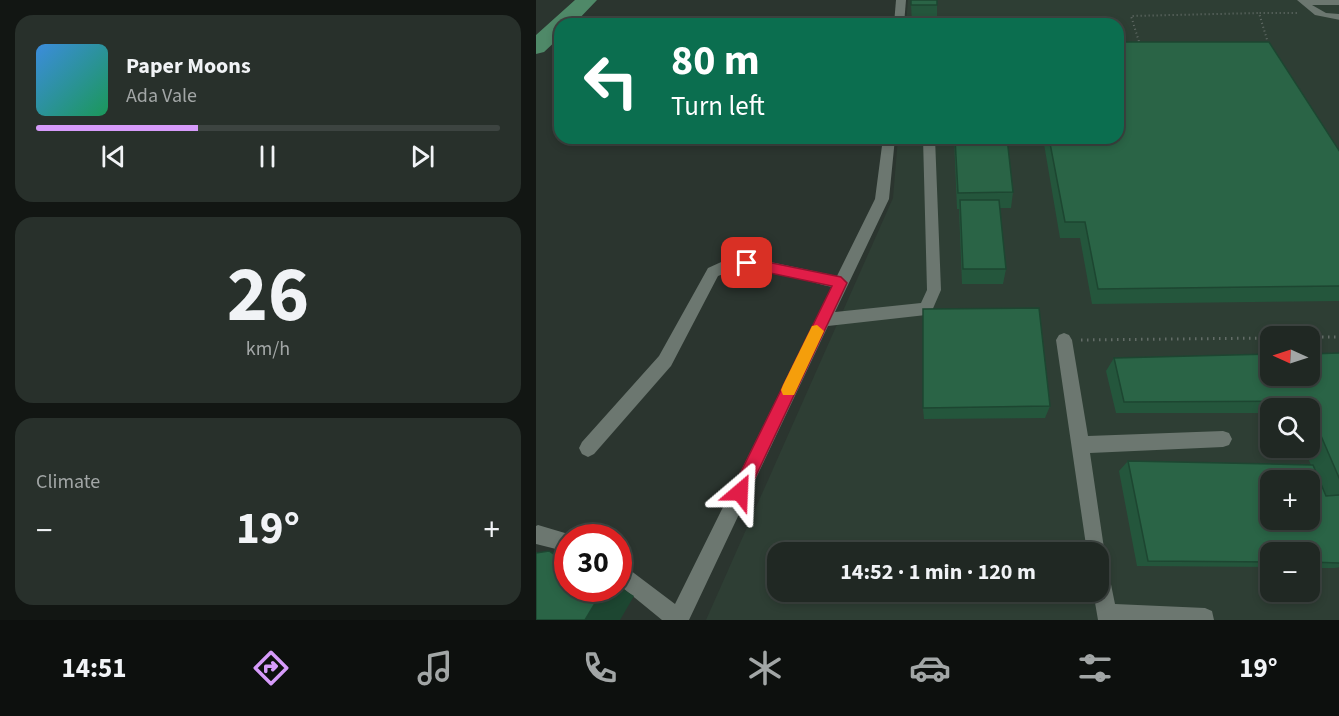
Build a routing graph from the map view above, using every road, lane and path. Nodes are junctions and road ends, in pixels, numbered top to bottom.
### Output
1 (901, 0) edge
2 (1340, 2) edge
3 (1304, 4) edge
4 (1259, 13) junction
5 (1340, 17) edge
6 (900, 18) edge
7 (1269, 47) edge
8 (1142, 49) edge
9 (888, 144) edge
10 (929, 144) edge
11 (841, 283) junction
12 (822, 320) junction
13 (1340, 337) edge
14 (1260, 338) edge
15 (1320, 338) edge
16 (1064, 340) joint
17 (1223, 439) dead end
18 (1080, 445) junction
19 (588, 448) dead end
20 (538, 536) dead end
21 (554, 540) edge
22 (1095, 542) edge
23 (632, 582) edge
24 (1105, 602) edge
25 (1108, 617) edge
26 (1205, 618) dead end
27 (678, 620) edge

1 - 6 street
2 - 3 street
3 - 4 path
3 - 5 street
4 - 7 path
4 - 8 path
9 - 11 street
10 - 12 street
11 - 12 street
11 - 19 street
12 - 27 street
13 - 15 path
14 - 16 path
16 - 18 street
17 - 18 street
18 - 22 street
20 - 21 street
23 - 27 street
24 - 25 street
25 - 26 street

